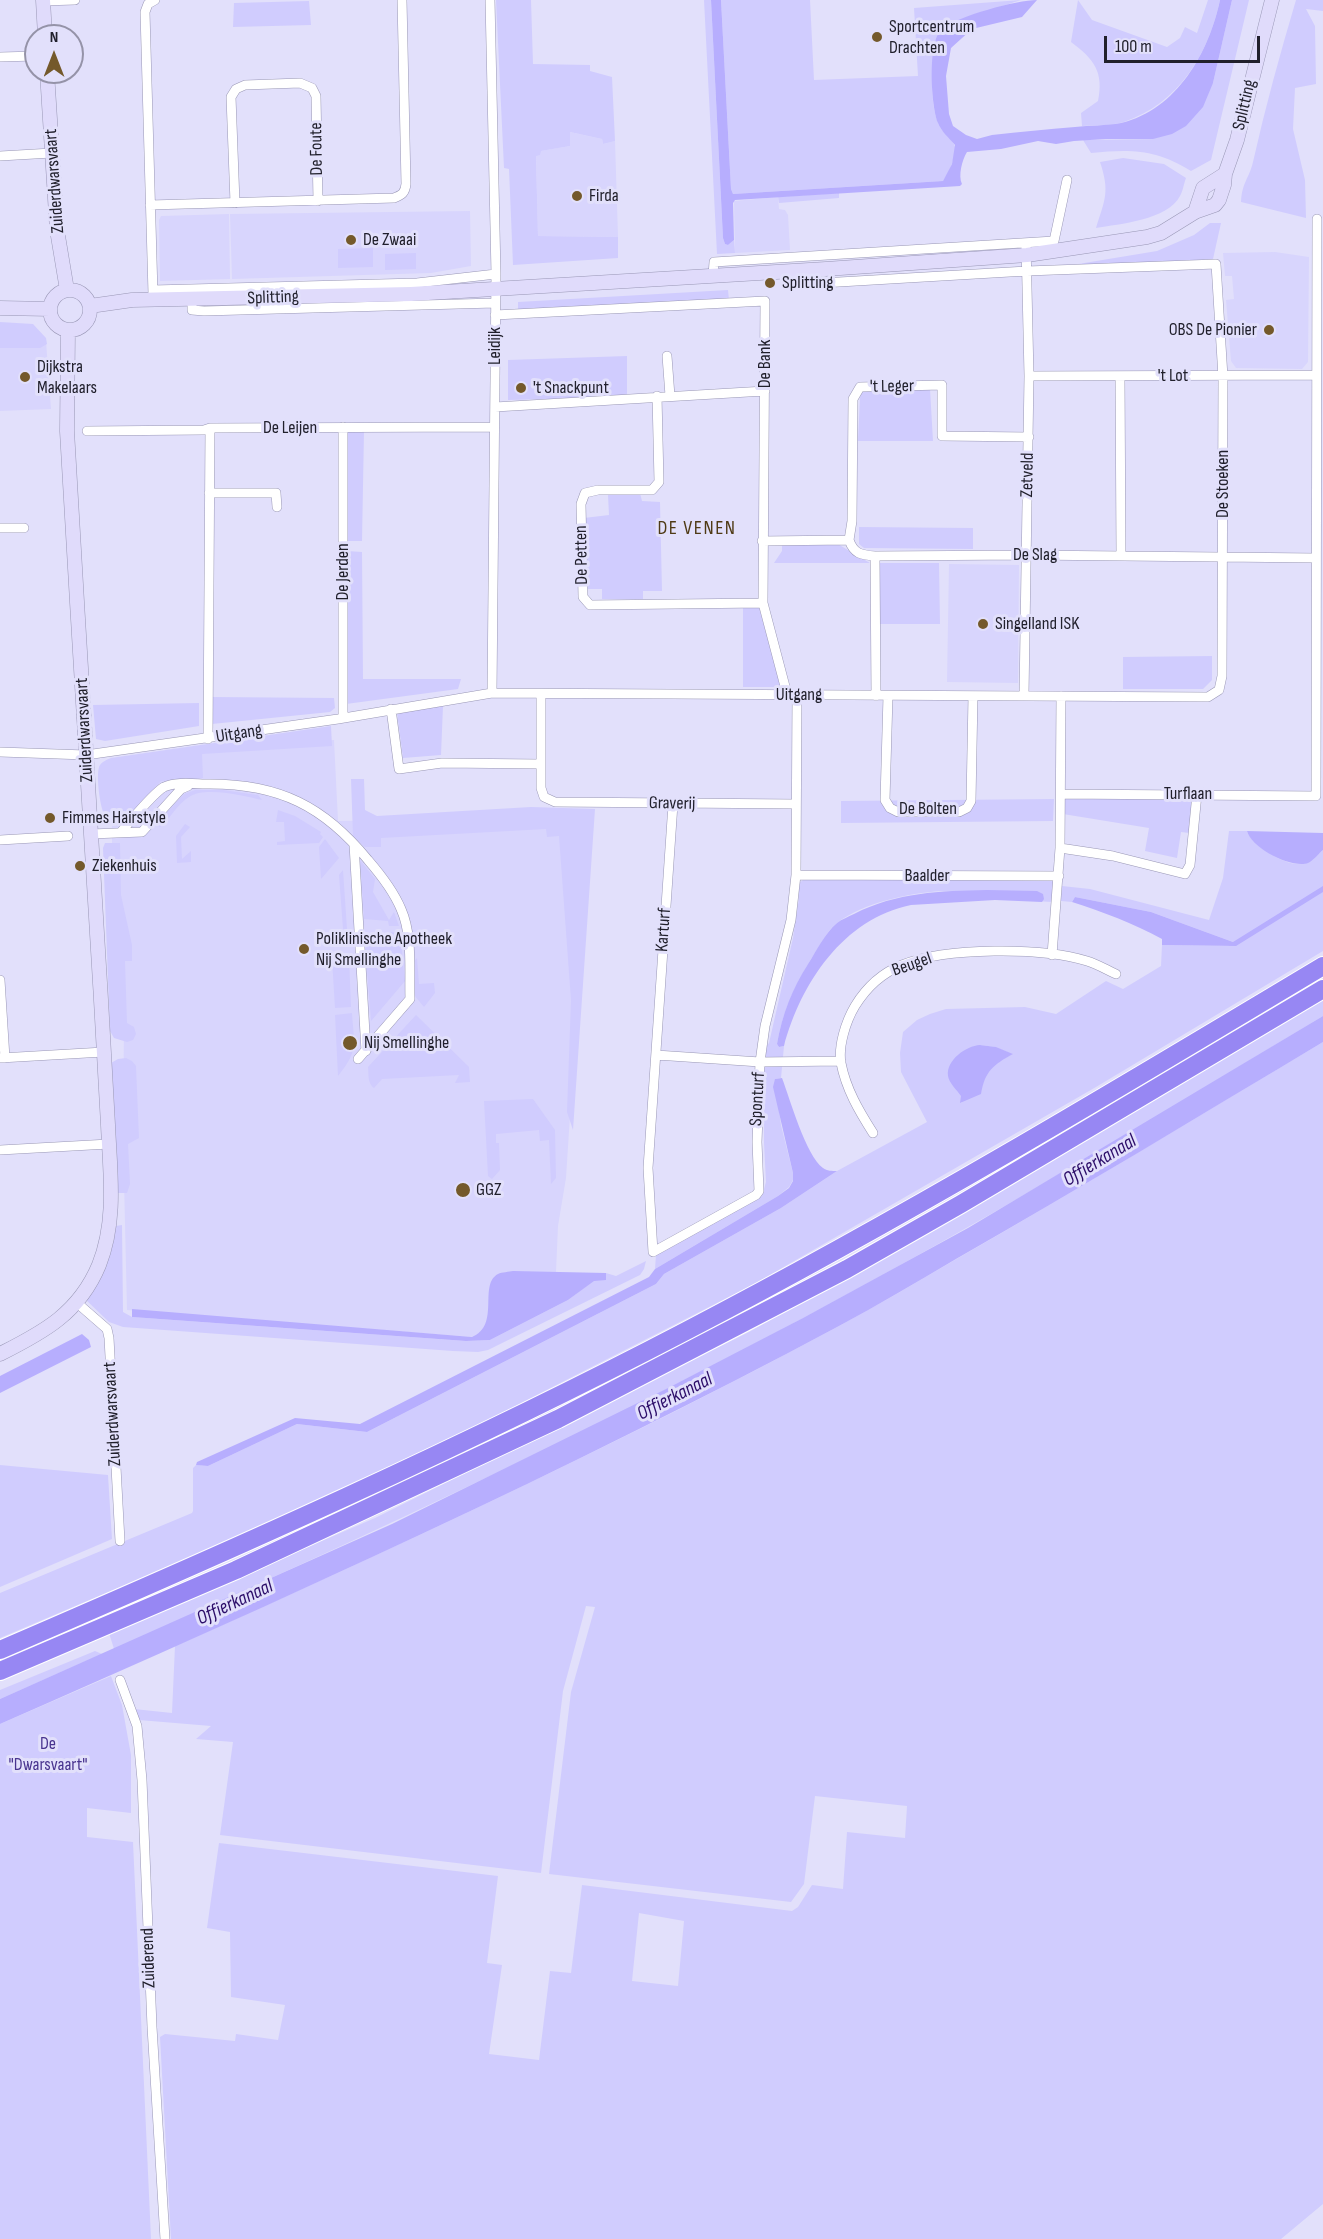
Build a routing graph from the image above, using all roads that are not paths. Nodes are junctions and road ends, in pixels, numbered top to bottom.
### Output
1 (75, 0) edge
2 (155, 0) edge
3 (402, 0) edge
4 (490, 0) edge
5 (1272, 0) edge
6 (43, 1) edge
7 (44, 24) edge
8 (24, 56) edge
9 (0, 57) edge
10 (48, 84) edge
11 (52, 153) junction
12 (0, 156) edge
13 (1225, 174) junction
14 (1067, 180) dead end
15 (318, 201) junction
16 (235, 203) junction
17 (150, 205) junction
18 (1195, 212) junction
19 (1317, 219) dead end
20 (1026, 249) junction
21 (1216, 264) joint
22 (1027, 271) junction
23 (496, 274) junction
24 (713, 275) junction
25 (787, 278) junction
26 (495, 288) junction
27 (67, 290) junction
28 (153, 295) junction
29 (495, 303) junction
30 (192, 305) junction
31 (90, 306) junction
32 (0, 308) edge
33 (50, 309) junction
34 (495, 315) junction
35 (68, 330) junction
36 (667, 356) dead end
37 (1029, 376) junction
38 (1120, 376) junction
39 (1223, 377) junction
40 (1316, 379) junction
41 (765, 391) junction
42 (657, 396) junction
43 (670, 396) junction
44 (495, 407) junction
45 (343, 427) junction
46 (494, 427) junction
47 (210, 428) junction
48 (87, 431) dead end
49 (1029, 437) junction
50 (209, 493) junction
51 (277, 507) dead end
52 (0, 528) edge
53 (24, 528) dead end
54 (849, 540) junction
55 (762, 541) junction
56 (1027, 555) junction
57 (875, 556) junction
58 (1121, 556) junction
59 (1222, 557) junction
60 (1316, 558) junction
61 (763, 603) junction
62 (492, 693) junction
63 (541, 694) junction
64 (792, 694) junction
65 (1024, 695) junction
66 (876, 696) junction
67 (888, 696) junction
68 (973, 696) junction
69 (1061, 696) junction
70 (1208, 697) joint
71 (391, 709) junction
72 (343, 717) junction
73 (208, 739) junction
74 (0, 752) edge
75 (86, 755) junction
76 (540, 764) junction
77 (191, 785) junction
78 (1061, 794) junction
79 (1197, 794) junction
80 (672, 804) junction
81 (796, 804) junction
82 (120, 833) junction
83 (90, 834) junction
84 (68, 836) dead end
85 (0, 840) edge
86 (354, 844) junction
87 (1060, 848) junction
88 (796, 875) junction
89 (1059, 876) junction
90 (1052, 955) junction
91 (1323, 966) edge
92 (1116, 974) dead end
93 (0, 980) edge
94 (1323, 989) edge
95 (366, 1051) junction
96 (104, 1052) junction
97 (656, 1055) junction
98 (2, 1058) edge
99 (358, 1059) dead end
100 (841, 1060) junction
101 (760, 1062) junction
102 (873, 1133) dead end
103 (109, 1144) junction
104 (0, 1150) edge
105 (648, 1168) joint
106 (76, 1302) junction
107 (0, 1354) edge
108 (120, 1540) dead end
109 (0, 1650) edge
110 (0, 1671) edge
111 (120, 1680) dead end
112 (165, 2239) edge

1 - 6 street
2 - 17 street
3 - 15 street
4 - 23 street, Leidijk
5 - 13 main road, Splitting
6 - 7 main road
8 - 9 street
10 - 11 main road, Zuiderdwarsvaart
11 - 12 street
11 - 27 main road, Zuiderdwarsvaart
13 - 18 main road
13 - 18 main road, Splitting
14 - 20 street, Splitting
15 - 16 street, De Foute
15 - 16 street, De Foute
16 - 17 street
17 - 28 street
18 - 20 main road, Splitting
19 - 40 street
20 - 22 street, Zetveld
20 - 24 street, Splitting
20 - 25 main road, Splitting
21 - 22 street, Splitting
21 - 39 street, De Stoeken
22 - 25 street, Splitting
22 - 37 street, Zetveld
23 - 26 street, Leidijk
23 - 28 street, Splitting
24 - 25 main road, Splitting
24 - 26 main road, Splitting
26 - 29 street, Leidijk
26 - 30 main road, Splitting
27 - 31 main road
27 - 33 main road
28 - 30 main road, Splitting
28 - 31 main road, Splitting
29 - 30 street, Splitting
29 - 34 street, Leidijk
31 - 35 main road
32 - 33 main road
33 - 35 main road
34 - 41 street, De Bank
34 - 44 street, Leidijk
35 - 75 main road, Zuiderdwarsvaart
36 - 43 street
37 - 38 street, 't Lot
37 - 49 street, Zetveld
38 - 39 street, 't Lot
38 - 58 street
39 - 40 street, 't Lot
39 - 59 street, De Stoeken
40 - 60 street
41 - 43 street
41 - 55 street, De Bank
42 - 43 street
42 - 44 street
42 - 61 street, De Petten
44 - 46 street, Leidijk
45 - 46 street, De Leijen
45 - 47 street, De Leijen
45 - 72 street, De Jerden
46 - 62 street, Leidijk
47 - 48 street, De Leijen
47 - 50 street
49 - 54 street, 't Leger
49 - 56 street, Zetveld
50 - 51 street
50 - 73 street
52 - 53 street
54 - 55 street
54 - 57 street, De Slag
55 - 61 street, De Bank
56 - 57 street, De Slag
56 - 58 street, De Slag
56 - 65 street, Zetveld
57 - 66 street
58 - 59 street, De Slag
59 - 60 street, De Slag
59 - 70 street, De Stoeken
60 - 79 street, Turflaan
61 - 64 street, De Bank
62 - 63 street, Uitgang
62 - 71 street, Uitgang
63 - 64 street, Uitgang
63 - 76 street, Graverij
64 - 66 street, Uitgang
64 - 81 street
65 - 68 street, Uitgang
65 - 69 street, Uitgang
66 - 67 street, Uitgang
67 - 68 street, Uitgang
67 - 68 street, De Bolten
69 - 70 street, Uitgang
69 - 78 street
71 - 72 street, Uitgang
71 - 76 street
72 - 73 street, Uitgang
73 - 75 street, Uitgang
74 - 75 street, Uitgang
75 - 83 main road, Zuiderdwarsvaart
76 - 80 street, Graverij
77 - 82 street
77 - 82 street
77 - 86 street
78 - 79 street, Turflaan
78 - 87 street
79 - 87 street
80 - 81 street, Graverij
80 - 97 street, Karturf
81 - 88 street, Sponturf
82 - 83 street
83 - 96 main road, Zuiderdwarsvaart
84 - 85 street
86 - 95 street
86 - 95 street
87 - 89 street
88 - 89 street, Baalder
88 - 101 street, Sponturf
89 - 90 street
90 - 92 street, Beugel
90 - 100 street, Beugel
91 - 109 highway
93 - 98 street
94 - 110 highway
95 - 99 street
96 - 98 street
96 - 103 main road, Zuiderdwarsvaart
97 - 101 street
97 - 105 street, Karturf
100 - 101 street
100 - 102 street, Beugel
101 - 105 street, Sponturf
103 - 104 street
103 - 106 main road, Zuiderdwarsvaart
106 - 107 main road, Zuiderdwarsvaart
106 - 108 street, Zuiderdwarsvaart
111 - 112 street, Zuiderend

